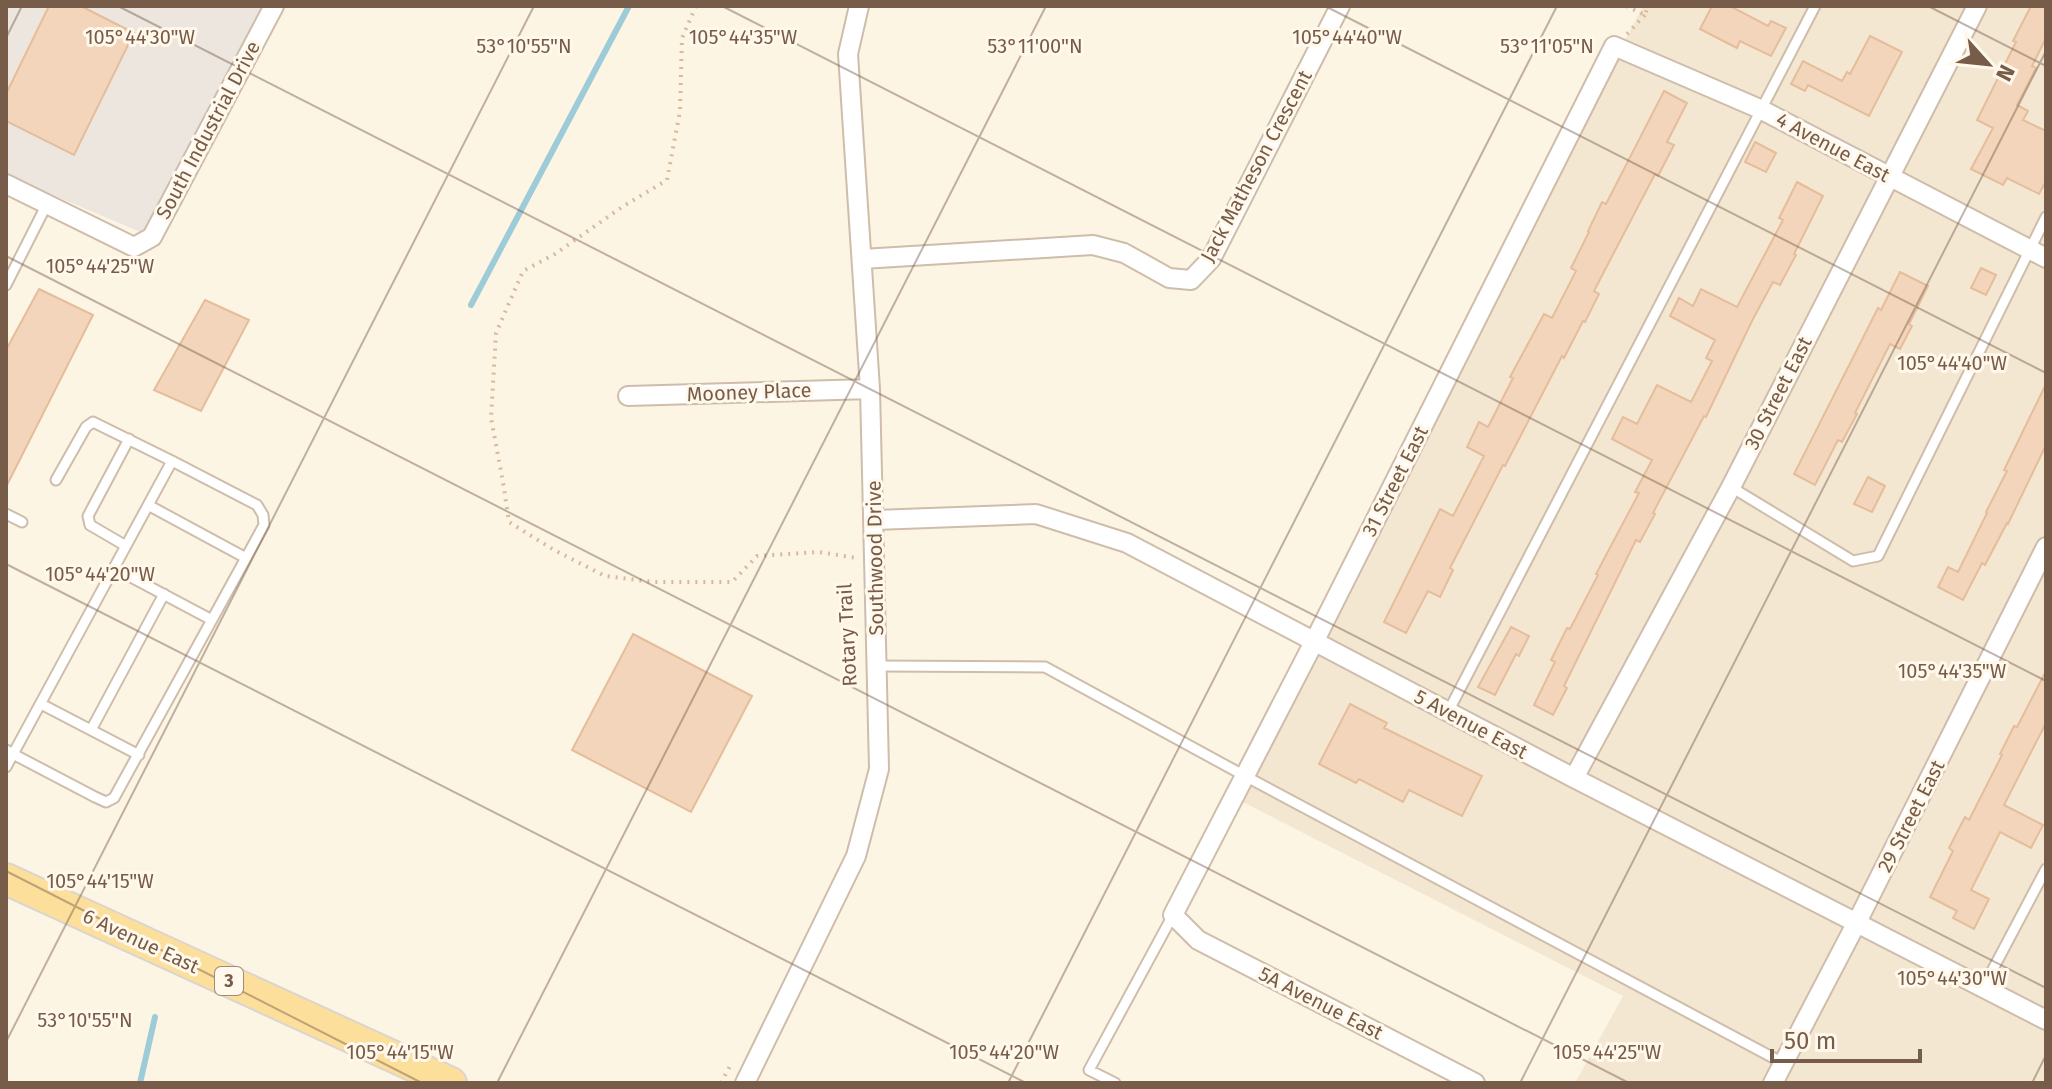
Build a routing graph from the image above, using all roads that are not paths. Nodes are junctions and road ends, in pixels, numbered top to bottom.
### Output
1 (274, 6) edge
2 (859, 6) edge
3 (1340, 6) edge
4 (1815, 6) edge
5 (1977, 6) edge
6 (1614, 46) joint
7 (1760, 109) junction
8 (1888, 176) junction
9 (6, 184) edge
10 (47, 204) junction
11 (2046, 217) edge
12 (2038, 254) edge
13 (862, 259) junction
14 (6, 285) edge
15 (870, 389) junction
16 (628, 396) dead end
17 (129, 439) junction
18 (172, 461) junction
19 (56, 480) dead end
20 (1731, 487) junction
21 (148, 505) junction
22 (6, 514) edge
23 (875, 520) junction
24 (22, 522) dead end
25 (126, 546) junction
26 (2046, 547) edge
27 (246, 558) junction
28 (114, 568) junction
29 (164, 594) junction
30 (212, 620) junction
31 (1314, 642) junction
32 (878, 666) junction
33 (41, 704) junction
34 (1448, 712) junction
35 (91, 730) junction
36 (10, 752) edge
37 (139, 755) junction
38 (6, 767) edge
39 (1245, 776) junction
40 (1574, 778) junction
41 (2046, 869) edge
42 (6, 879) edge
43 (1173, 915) junction
44 (1857, 922) junction
45 (1983, 988) junction
46 (2046, 1020) edge
47 (1783, 1063) junction
48 (451, 1083) edge
49 (745, 1083) edge
50 (1115, 1083) edge
51 (1475, 1083) edge
52 (1773, 1083) edge

1 - 10 street, South Industrial Drive
2 - 13 street, Southwood Drive
3 - 13 street, Jack Matheson Crescent
4 - 7 lane
5 - 8 street, 30 Street East
6 - 7 street, 4 Avenue East
6 - 31 street, 31 Street East
7 - 8 street, 4 Avenue East
7 - 34 lane
8 - 12 street, 4 Avenue East
8 - 20 street, 30 Street East
9 - 10 street, South Industrial Drive
10 - 14 lane
11 - 12 lane
12 - 20 lane
13 - 15 street, Southwood Drive
15 - 16 street, Mooney Place
15 - 23 street, Southwood Drive
17 - 18 lane
17 - 19 lane
17 - 25 lane
18 - 21 lane
18 - 27 lane
20 - 40 street, 30 Street East
21 - 25 lane
21 - 27 lane
22 - 24 lane
23 - 31 street, 5 Avenue East
23 - 32 street, Southwood Drive
25 - 28 lane
26 - 44 street, 29 Street East
27 - 30 lane
28 - 29 lane
28 - 33 lane
29 - 30 lane
29 - 35 lane
30 - 37 lane
31 - 34 street, 5 Avenue East
31 - 39 street, 31 Street East
32 - 39 lane
32 - 49 street, Southwood Drive
33 - 35 lane
33 - 36 lane
34 - 40 street, 5 Avenue East
35 - 37 lane
36 - 37 lane
36 - 38 lane
39 - 43 street, 31 Street East
39 - 47 lane
40 - 44 street, 5 Avenue East
41 - 45 lane
42 - 48 main road, 6 Avenue East / 3
43 - 50 lane
43 - 51 street, 5A Avenue East
44 - 45 street, 5 Avenue East
44 - 47 street, 29 Street East
45 - 46 street, 5 Avenue East
47 - 52 street, 29 Street East

